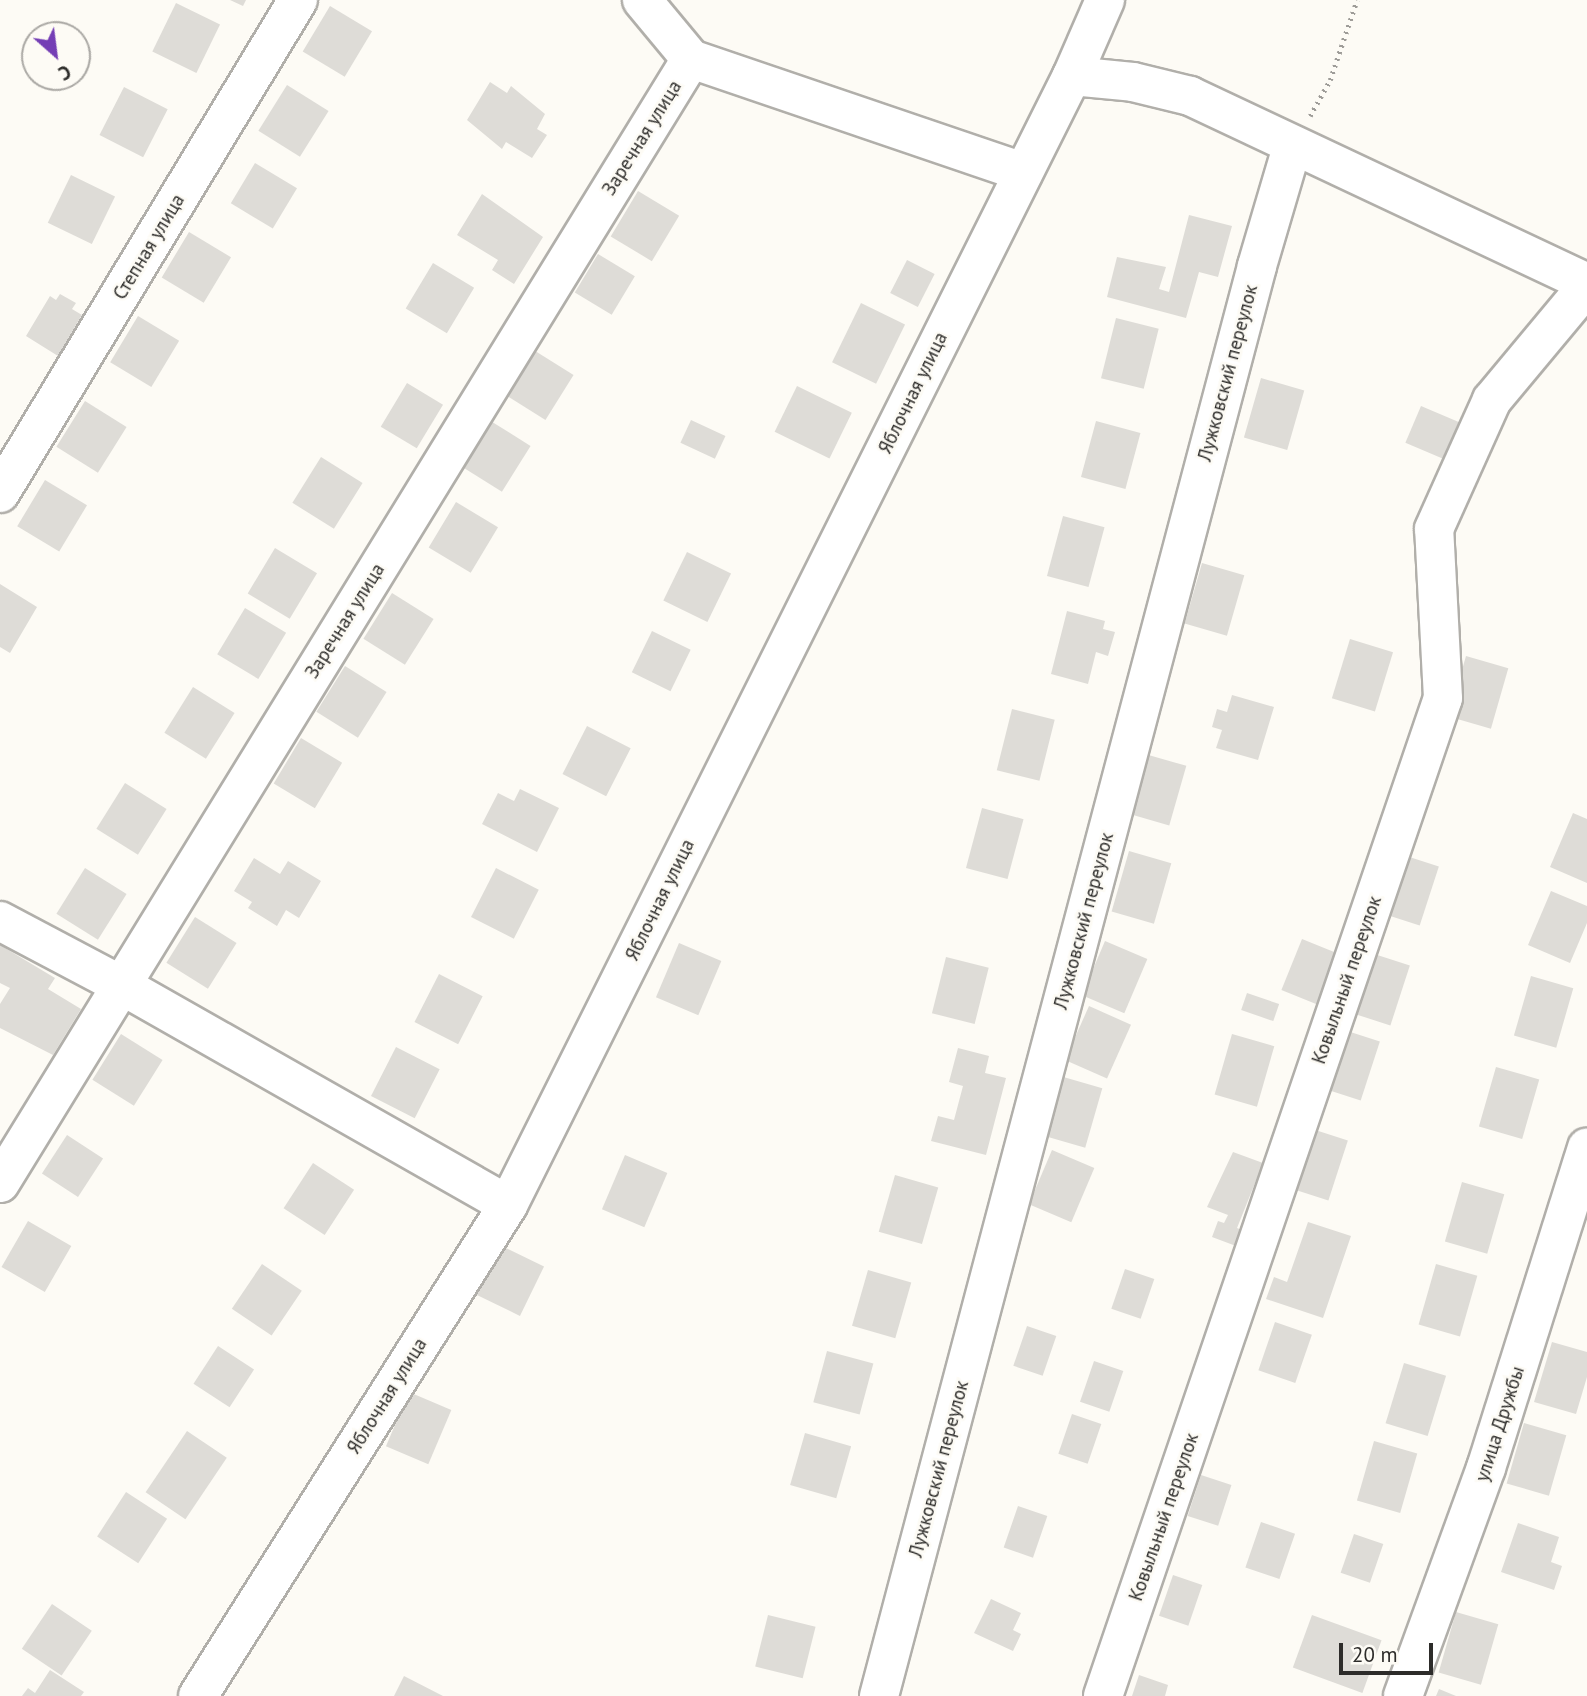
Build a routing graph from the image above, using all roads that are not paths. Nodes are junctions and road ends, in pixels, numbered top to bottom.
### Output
1 (298, 0) edge
2 (642, 0) edge
3 (1105, 0) edge
4 (691, 59) junction
5 (1072, 76) junction
6 (1293, 147) junction
7 (1023, 172) junction
8 (1587, 284) edge
9 (0, 493) edge
10 (0, 921) edge
11 (121, 985) junction
12 (1587, 1148) edge
13 (0, 1183) edge
14 (508, 1205) junction
15 (198, 1696) edge
16 (879, 1696) edge
17 (1103, 1696) edge
18 (1403, 1696) edge

1 - 9 street, Степная улица
2 - 4 street
3 - 5 street, Яблочная улица
4 - 7 street
4 - 11 street, Заречная улица
5 - 6 street
5 - 7 street, Яблочная улица
6 - 8 street
6 - 16 street, Лужковский переулок
7 - 14 street, Яблочная улица
8 - 17 street, Ковыльный переулок
10 - 11 street
11 - 13 street, Заречная улица
11 - 14 street
12 - 18 street, улица Дружбы
14 - 15 street, Яблочная улица

